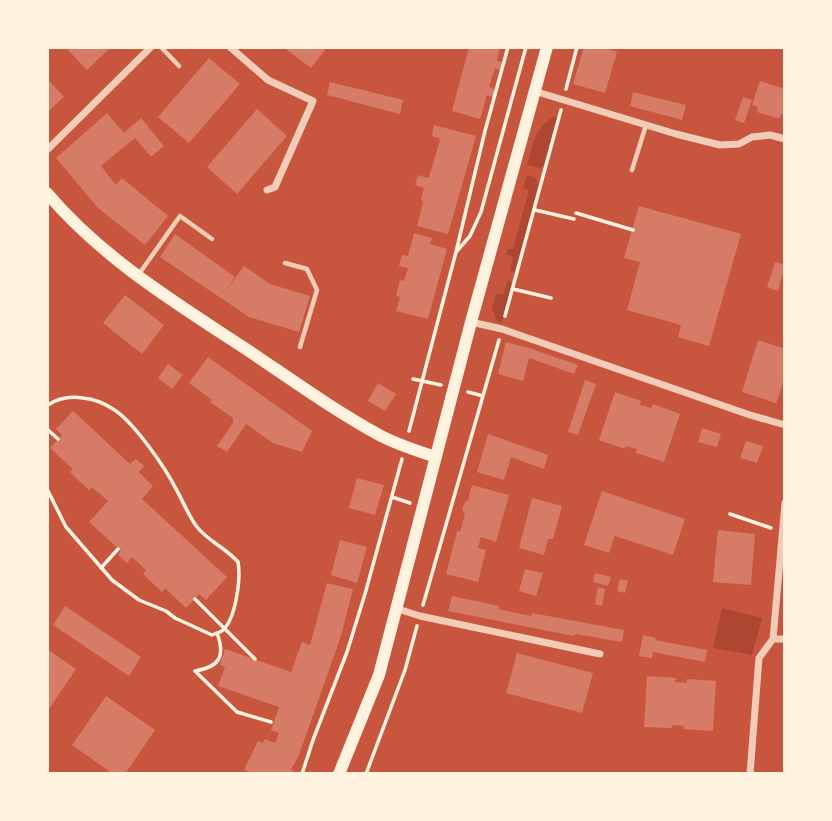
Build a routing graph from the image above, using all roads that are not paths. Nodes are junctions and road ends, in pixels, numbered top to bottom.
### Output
1 (151, 47) edge
2 (161, 47) edge
3 (230, 47) edge
4 (547, 47) edge
5 (179, 66) dead end
6 (534, 91) junction
7 (646, 124) junction
8 (785, 139) edge
9 (47, 150) edge
10 (632, 170) dead end
11 (267, 190) dead end
12 (47, 193) edge
13 (212, 239) dead end
14 (285, 262) dead end
15 (138, 276) junction
16 (471, 321) junction
17 (300, 347) dead end
18 (785, 425) edge
19 (436, 457) junction
20 (785, 503) edge
21 (398, 609) junction
22 (773, 639) junction
23 (785, 639) edge
24 (600, 654) dead end
25 (339, 774) edge
26 (750, 774) edge

1 - 9 street
2 - 5 lane
3 - 11 street
4 - 6 main road
6 - 7 street
6 - 16 main road
7 - 8 street
7 - 10 lane
12 - 15 main road
13 - 15 lane
14 - 17 lane
15 - 19 main road
16 - 18 street
16 - 19 main road
19 - 21 main road
20 - 22 street
21 - 24 street
21 - 25 main road
22 - 23 street
22 - 26 street

